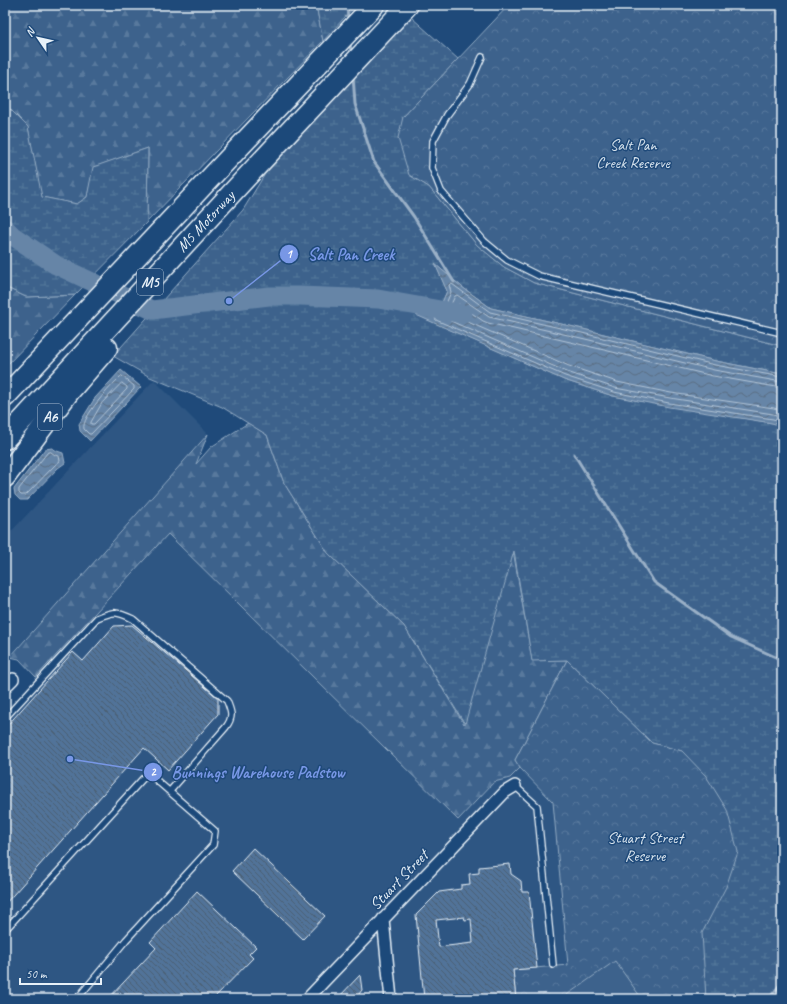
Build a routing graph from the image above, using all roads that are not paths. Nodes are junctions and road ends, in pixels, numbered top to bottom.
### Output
1 (374, 5) edge
2 (408, 5) edge
3 (482, 57) dead end
4 (782, 332) edge
5 (33, 360) junction
6 (5, 379) edge
7 (64, 387) junction
8 (5, 397) edge
9 (5, 439) edge
10 (5, 477) edge
11 (5, 718) edge
12 (515, 786) joint
13 (170, 791) junction
14 (383, 919) junction
15 (5, 930) edge
16 (553, 965) dead end
17 (77, 999) edge
18 (307, 999) edge
19 (392, 999) edge

1 - 5 highway, M5 Motorway / M5
2 - 7 highway, M5 Motorway
3 - 4 lane
5 - 6 highway, M5
5 - 8 highway, M5 Motorway / M5
7 - 9 highway
7 - 10 highway, A6
11 - 13 lane
12 - 14 street, Stuart Street
12 - 16 lane
13 - 15 lane
13 - 17 lane
14 - 18 street, Stuart Street
14 - 19 street

